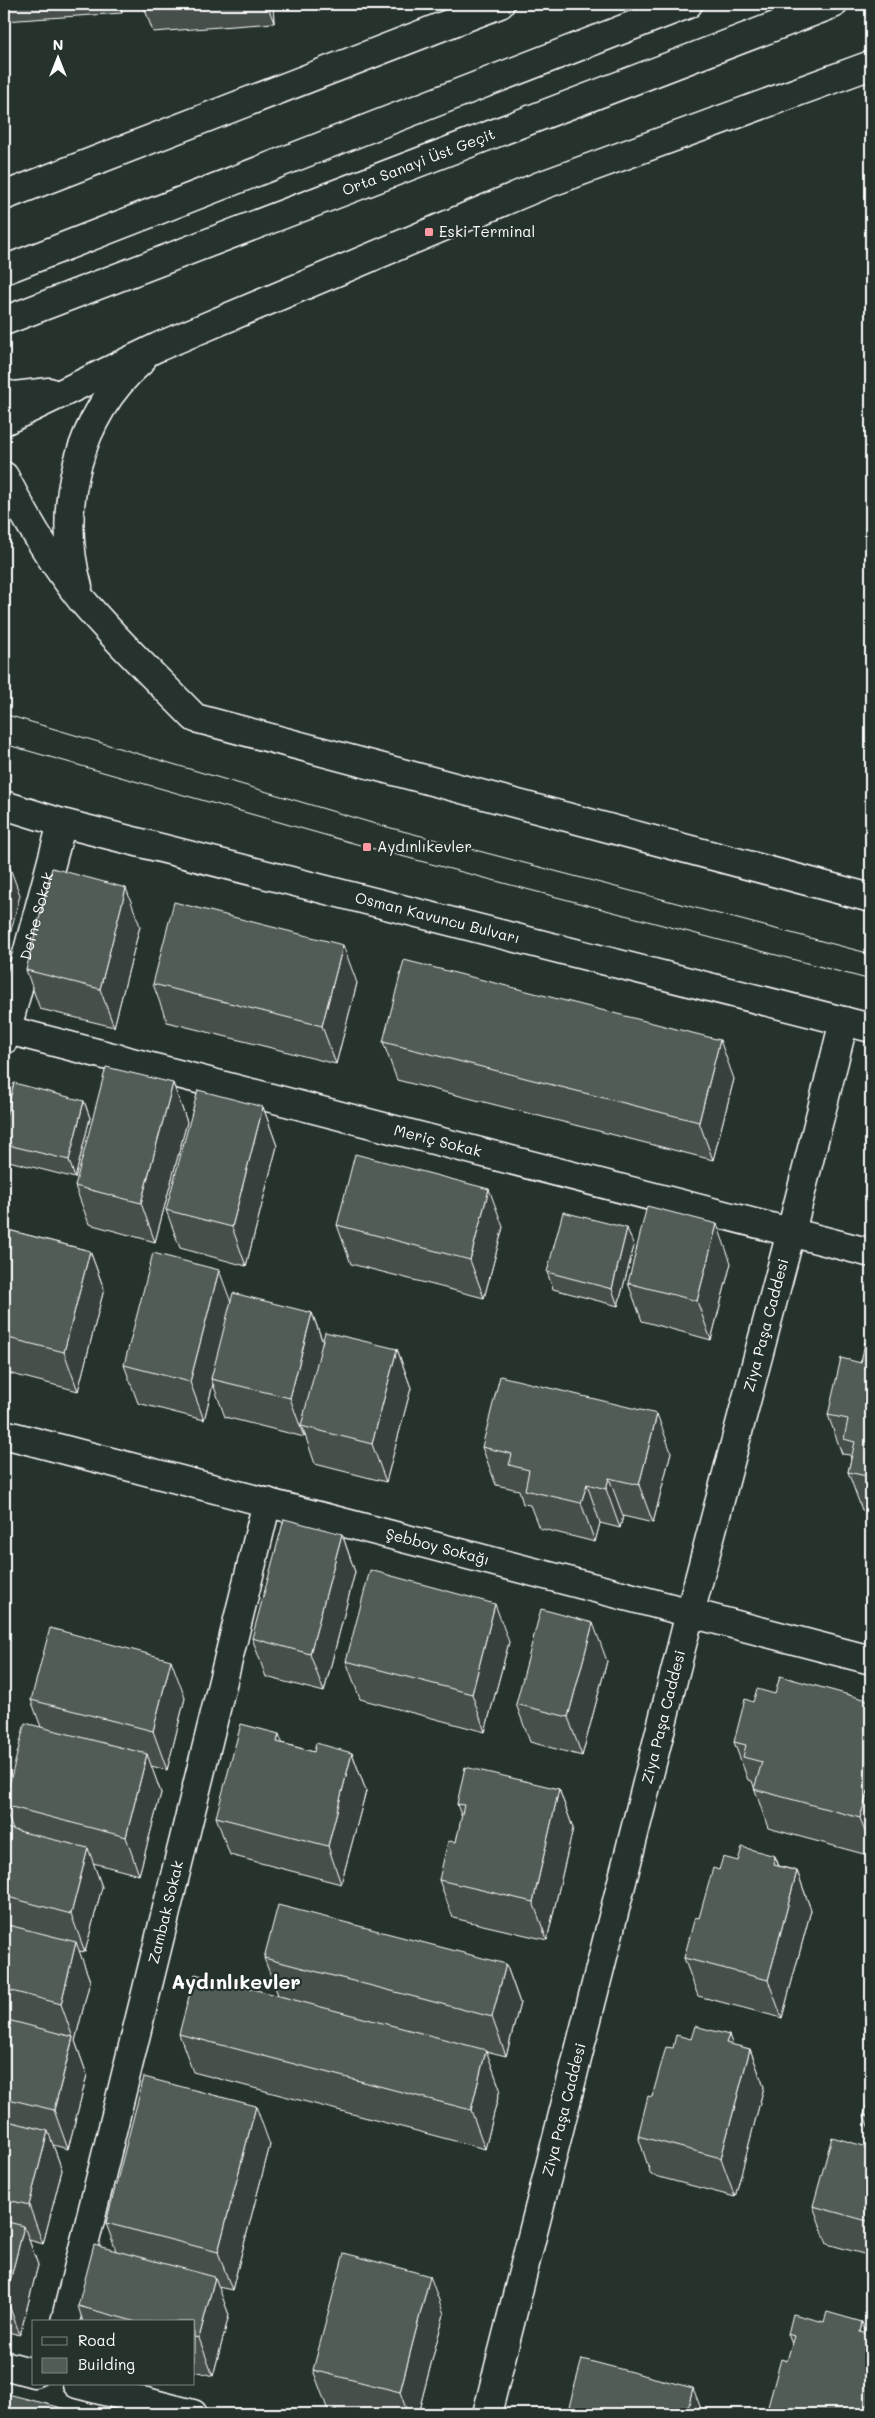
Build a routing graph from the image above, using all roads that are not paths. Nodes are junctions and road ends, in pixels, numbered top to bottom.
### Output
1 (500, 4) edge
2 (688, 4) edge
3 (833, 4) edge
4 (871, 65) edge
5 (4, 196) edge
6 (4, 270) edge
7 (4, 321) edge
8 (158, 347) junction
9 (69, 390) junction
10 (4, 394) edge
11 (4, 421) edge
12 (4, 476) edge
13 (81, 598) junction
14 (4, 805) edge
15 (62, 823) junction
16 (871, 898) edge
17 (844, 1021) junction
18 (871, 1028) edge
19 (5, 1033) edge
20 (791, 1232) junction
21 (871, 1253) edge
22 (4, 1434) edge
23 (267, 1502) junction
24 (690, 1613) junction
25 (871, 1660) edge
26 (65, 2320) edge
27 (4, 2365) edge
28 (32, 2372) edge
29 (85, 2386) edge
30 (193, 2414) edge
31 (487, 2414) edge

1 - 5 main road
2 - 6 main road
3 - 7 main road, Orta Sanayi Üst Geçit
4 - 8 main road
8 - 9 main road
8 - 13 main road
9 - 10 main road
9 - 11 main road
12 - 13 main road
13 - 16 main road
14 - 15 main road, Osman Kavuncu Bulvarı
15 - 17 main road, Osman Kavuncu Bulvarı
15 - 19 main road, Defne Sokak
17 - 18 main road, Osman Kavuncu Bulvarı
17 - 20 main road, Ziya Paşa Caddesi
19 - 20 main road, Meriç Sokak
20 - 21 main road, Meriç Sokak
20 - 24 main road, Ziya Paşa Caddesi
22 - 23 main road, Şebboy Sokağı
23 - 24 main road, Şebboy Sokağı
23 - 26 main road, Zambak Sokak
24 - 25 main road, Şebboy Sokağı
24 - 31 main road, Ziya Paşa Caddesi
27 - 28 main road
29 - 30 main road

